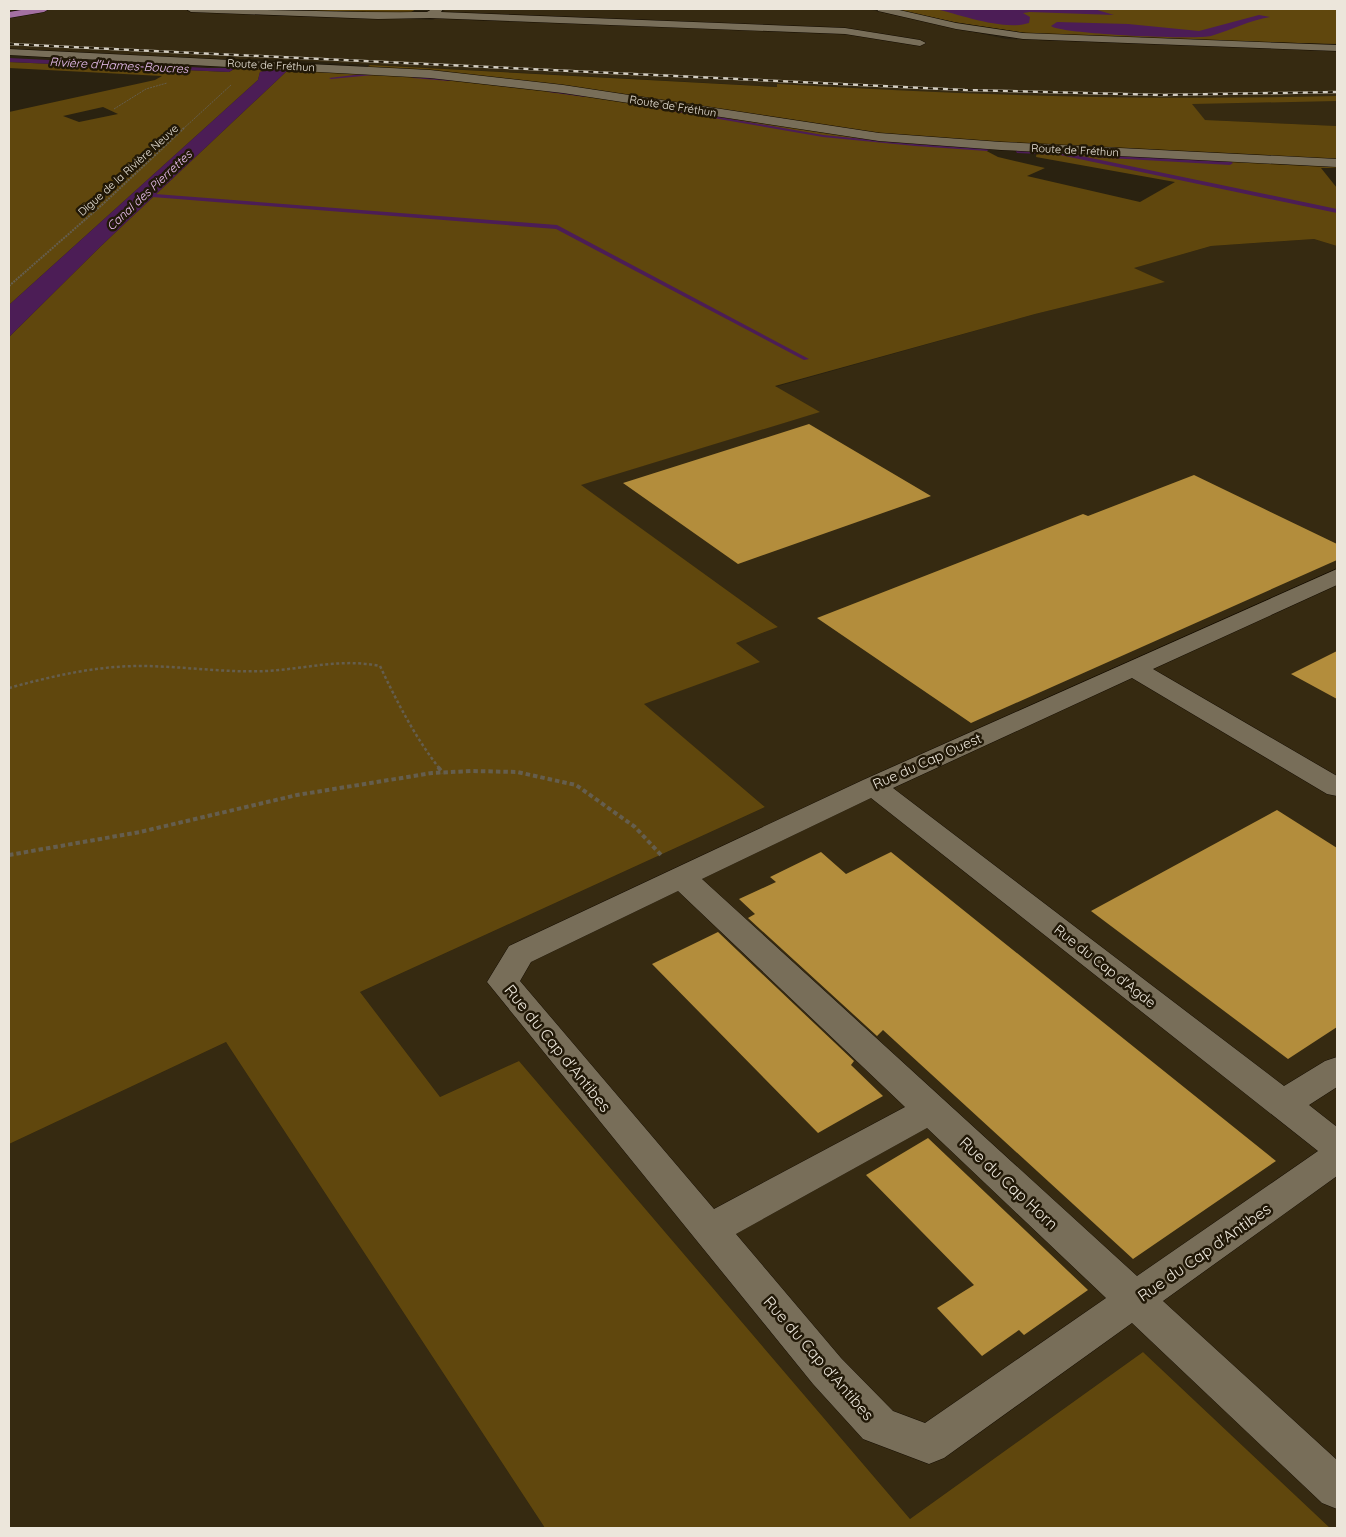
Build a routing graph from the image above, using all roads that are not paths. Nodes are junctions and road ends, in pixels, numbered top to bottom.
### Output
1 (44, 9) edge
2 (191, 9) edge
3 (474, 9) edge
4 (606, 9) edge
5 (882, 9) edge
6 (434, 12) edge
7 (736, 14) dead end
8 (9, 16) edge
9 (464, 17) junction
10 (596, 22) junction
11 (777, 27) junction
12 (920, 42) dead end
13 (1337, 48) edge
14 (9, 52) edge
15 (1337, 163) edge
16 (1337, 576) edge
17 (1133, 668) junction
18 (873, 786) junction
19 (1337, 788) edge
20 (682, 877) junction
21 (520, 954) joint
22 (1337, 1070) edge
23 (1284, 1104) junction
24 (931, 1109) junction
25 (1337, 1146) edge
26 (1337, 1157) edge
27 (709, 1230) junction
28 (1136, 1301) junction
29 (1337, 1488) edge

1 - 8 main road
2 - 6 street
3 - 9 street
4 - 10 street
5 - 13 street
6 - 9 street
7 - 11 street
9 - 10 street
10 - 11 street
11 - 12 street
14 - 15 street, Route de Fréthun
16 - 17 street, Rue du Cap Ouest
17 - 18 street, Rue du Cap Ouest
17 - 19 street
18 - 20 street, Rue du Cap Ouest
18 - 23 street, Rue du Cap d'Agde
20 - 21 street, Rue du Cap Ouest
20 - 24 street, Rue du Cap Horn
21 - 27 street, Rue du Cap d'Antibes
22 - 23 street
23 - 25 street, Rue du Cap d'Agde
24 - 27 street
24 - 28 street, Rue du Cap Horn
26 - 28 street, Rue du Cap d'Antibes
27 - 28 street, Rue du Cap d'Antibes
28 - 29 street, Rue du Cap Horn

